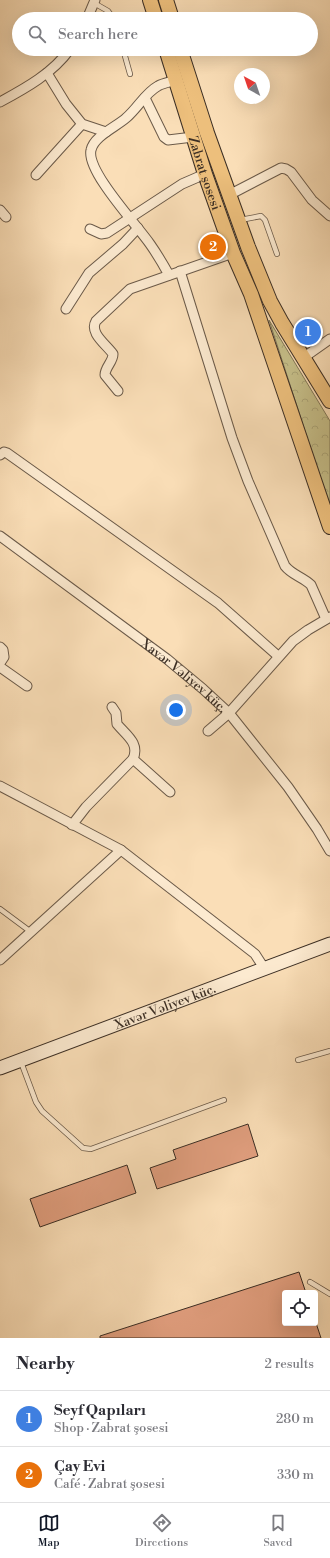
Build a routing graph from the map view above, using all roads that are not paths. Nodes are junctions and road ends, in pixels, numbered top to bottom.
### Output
1 (150, 0) edge
2 (166, 0) edge
3 (93, 1) edge
4 (89, 12) edge
5 (109, 12) edge
6 (154, 12) edge
7 (170, 12) edge
8 (64, 56) edge
9 (125, 56) edge
10 (168, 56) edge
11 (182, 56) edge
12 (47, 73) junction
13 (130, 74) dead end
14 (176, 80) junction
15 (145, 98) junction
16 (0, 102) edge
17 (82, 124) junction
18 (106, 132) junction
19 (193, 137) junction
20 (205, 174) junction
21 (36, 175) dead end
22 (229, 195) junction
23 (330, 216) edge
24 (128, 218) junction
25 (238, 221) junction
26 (138, 228) junction
27 (90, 229) dead end
28 (233, 253) junction
29 (277, 254) dead end
30 (180, 271) junction
31 (169, 275) junction
32 (66, 309) dead end
33 (330, 340) edge
34 (303, 358) junction
35 (118, 391) dead end
36 (330, 401) edge
37 (0, 455) edge
38 (330, 527) edge
39 (0, 536) edge
40 (328, 618) edge
41 (0, 647) edge
42 (278, 656) junction
43 (0, 663) edge
44 (0, 667) edge
45 (27, 686) dead end
46 (112, 707) dead end
47 (229, 713) junction
48 (208, 731) dead end
49 (133, 759) junction
50 (0, 786) edge
51 (170, 792) dead end
52 (72, 825) junction
53 (121, 850) junction
54 (330, 851) edge
55 (0, 909) edge
56 (31, 932) junction
57 (330, 944) edge
58 (0, 960) edge
59 (264, 968) junction
60 (330, 1050) edge
61 (298, 1060) dead end
62 (20, 1061) junction
63 (0, 1068) edge
64 (224, 1100) dead end
65 (310, 1282) dead end
66 (330, 1294) edge

1 - 6 main road
2 - 7 main road
3 - 4 street
3 - 5 lane
8 - 12 street
9 - 13 lane
10 - 14 main road, Zabrat şosesi
11 - 22 main road, Zabrat şosesi
12 - 16 street
12 - 17 street
14 - 15 street
14 - 19 main road, Zabrat şosesi
15 - 18 street
15 - 19 street
17 - 18 street
17 - 21 street
18 - 24 street
19 - 20 main road, Zabrat şosesi
20 - 24 street
20 - 28 main road, Zabrat şosesi
22 - 23 street
22 - 25 main road, Zabrat şosesi
24 - 26 street
24 - 27 street
25 - 29 lane
25 - 34 main road, Zabrat şosesi
26 - 31 street
26 - 32 street
28 - 30 street
28 - 38 main road, Zabrat şosesi
30 - 31 street
30 - 40 street
31 - 35 street
33 - 34 street
34 - 36 main road, Zabrat şosesi
37 - 42 street
39 - 47 street, Xavər Vəliyev küç.
40 - 42 street
41 - 43 street
42 - 47 street
44 - 45 street
46 - 49 street
47 - 48 street
47 - 54 street, Xavər Vəliyev küç.
49 - 51 street
49 - 52 street
50 - 52 street
52 - 53 street
53 - 56 street
53 - 59 street
55 - 56 lane
56 - 58 street
57 - 59 street, Xavər Vəliyev küç.
59 - 62 street, Xavər Vəliyev küç.
60 - 61 lane
62 - 63 street, Xavər Vəliyev küç.
62 - 64 lane
65 - 66 lane

